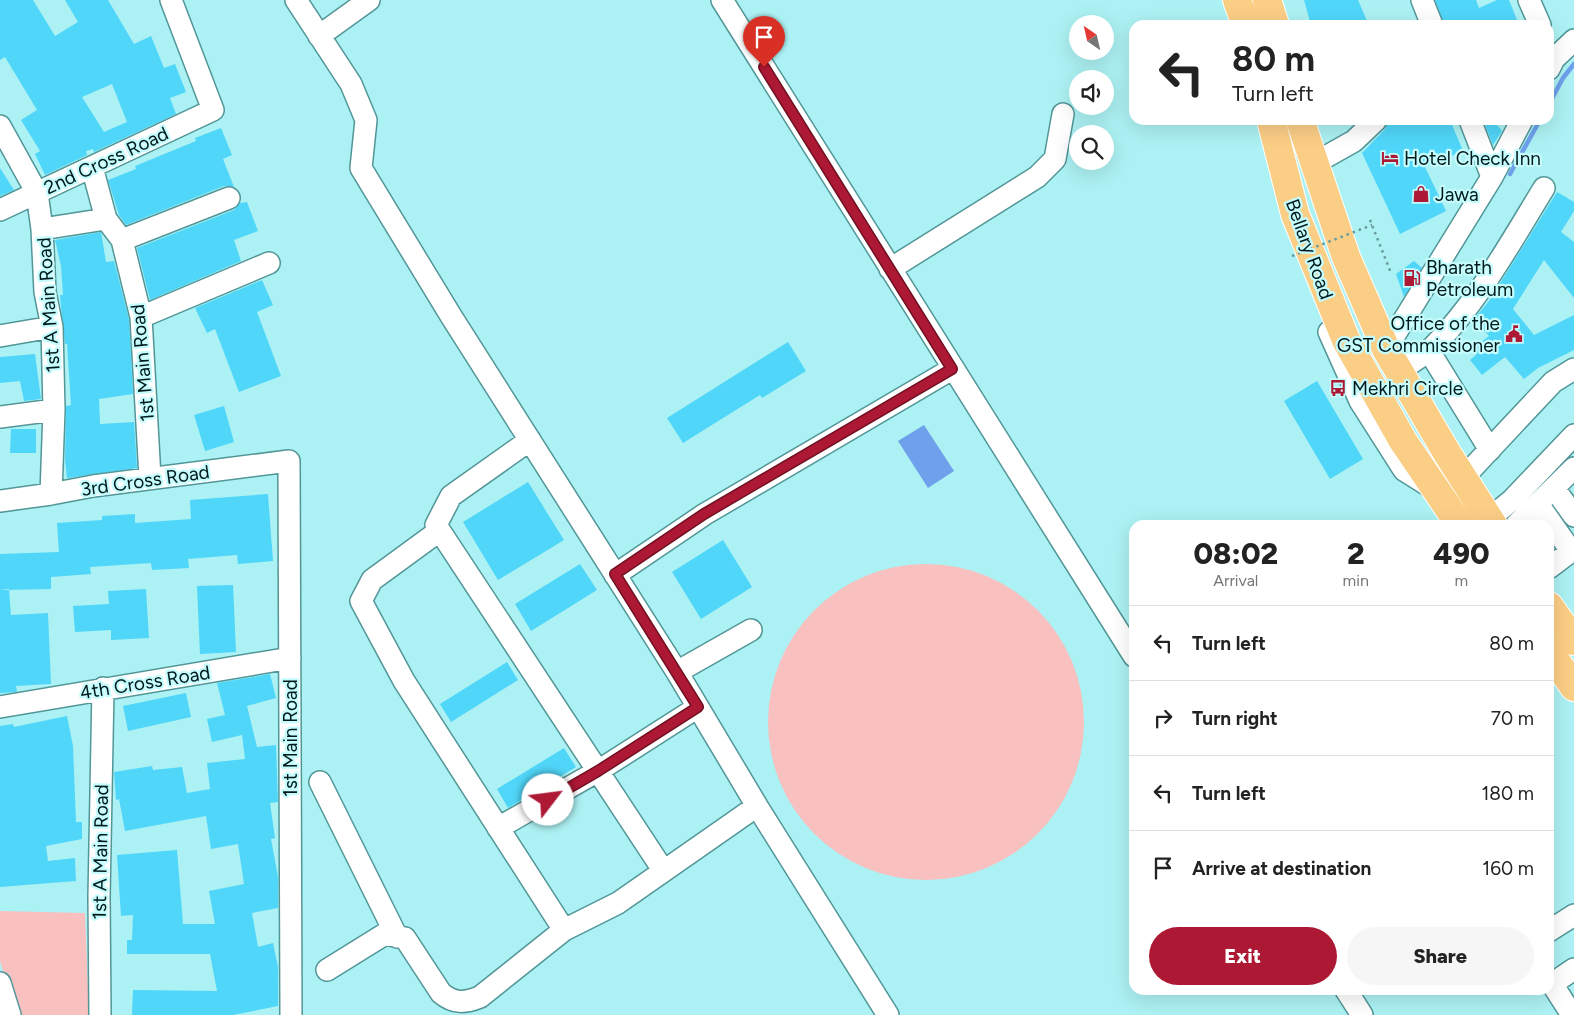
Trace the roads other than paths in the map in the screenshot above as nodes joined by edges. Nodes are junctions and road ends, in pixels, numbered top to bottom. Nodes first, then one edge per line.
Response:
1 (171, 0) edge
2 (296, 0) edge
3 (369, 0) edge
4 (722, 0) edge
5 (1237, 0) edge
6 (1267, 0) edge
7 (1422, 0) edge
8 (1529, 0) edge
9 (1244, 20) edge
10 (1273, 20) edge
11 (1430, 20) edge
12 (1538, 20) edge
13 (319, 36) junction
14 (1574, 40) edge
15 (1554, 55) edge
16 (1063, 114) dead end
17 (1271, 125) edge
18 (1304, 125) edge
19 (1371, 125) edge
20 (1472, 125) edge
21 (1519, 125) edge
22 (0, 126) edge
23 (1315, 164) junction
24 (92, 167) junction
25 (1492, 177) junction
26 (1544, 188) dead end
27 (37, 193) junction
28 (229, 198) dead end
29 (0, 210) edge
30 (106, 220) junction
31 (42, 229) junction
32 (122, 240) junction
33 (269, 263) dead end
34 (890, 269) junction
35 (141, 317) junction
36 (52, 327) junction
37 (0, 336) edge
38 (1429, 351) junction
39 (1392, 360) junction
40 (952, 369) junction
41 (1574, 369) edge
42 (54, 410) junction
43 (0, 417) edge
44 (1574, 435) edge
45 (530, 440) junction
46 (1490, 450) junction
47 (289, 461) joint
48 (1574, 468) edge
49 (150, 478) junction
50 (1463, 478) junction
51 (1554, 488) junction
52 (51, 494) junction
53 (0, 500) edge
54 (1538, 504) junction
55 (1574, 516) edge
56 (1457, 520) edge
57 (1490, 520) edge
58 (1493, 520) edge
59 (1521, 520) edge
60 (1549, 520) edge
61 (1554, 527) edge
62 (439, 531) junction
63 (1573, 555) edge
64 (1554, 566) edge
65 (615, 574) junction
66 (1554, 613) edge
67 (751, 630) dead end
68 (1574, 641) edge
69 (1129, 648) edge
70 (290, 658) junction
71 (1554, 658) edge
72 (676, 672) junction
73 (1574, 687) edge
74 (103, 688) junction
75 (0, 707) edge
76 (698, 707) junction
77 (598, 771) junction
78 (320, 782) dead end
79 (757, 806) junction
80 (498, 828) junction
81 (663, 870) junction
82 (1574, 915) edge
83 (1554, 928) edge
84 (564, 930) junction
85 (397, 937) junction
86 (1574, 969) edge
87 (327, 970) dead end
88 (1554, 980) edge
89 (0, 983) edge
90 (1554, 988) edge
91 (1349, 995) edge
92 (457, 1008) edge
93 (10, 1015) edge
94 (100, 1015) edge
95 (291, 1015) edge
96 (888, 1015) edge
97 (1362, 1015) edge
98 (1572, 1015) edge

1 - 24 street, 2nd Cross Road
2 - 13 street
3 - 13 street
4 - 34 street
5 - 9 highway
6 - 10 highway
7 - 11 street
8 - 12 street
13 - 45 street
14 - 15 street
16 - 34 street
17 - 56 highway, Bellary Road
18 - 23 highway, Bellary Road
19 - 23 street
20 - 25 street
21 - 25 street
22 - 27 street, 1st A Main Road
23 - 39 highway, Bellary Road
24 - 27 street, 2nd Cross Road
24 - 30 street, 1st Main Road
25 - 39 street
26 - 38 street
27 - 29 street, 2nd Cross Road
27 - 31 street, 1st A Main Road
28 - 32 street
30 - 31 street
30 - 32 street, 1st Main Road
31 - 36 street, 1st A Main Road
32 - 35 street, 1st Main Road
33 - 35 street
34 - 40 street
35 - 49 street, 1st Main Road
36 - 37 street
36 - 42 street, 1st A Main Road
38 - 39 street
38 - 46 street
39 - 50 highway, Bellary Road
40 - 65 street
40 - 69 street
41 - 46 street
42 - 43 street
42 - 52 street, 1st A Main Road
44 - 58 street
45 - 62 street
45 - 65 street
46 - 50 street
47 - 49 street, 3rd Cross Road
47 - 70 street, 1st Main Road
48 - 51 street
49 - 52 street, 3rd Cross Road
50 - 57 highway, Bellary Road
51 - 54 street
51 - 55 street
52 - 53 street, 3rd Cross Road
54 - 59 street
54 - 60 street
61 - 63 street
62 - 77 street
62 - 80 street
63 - 64 street
65 - 72 street
66 - 68 highway
67 - 72 street
70 - 74 street, 4th Cross Road
70 - 95 street, 1st Main Road
71 - 73 highway
72 - 76 street
74 - 75 street, 4th Cross Road
74 - 94 street, 1st A Main Road
76 - 77 street
76 - 79 street
77 - 80 street
77 - 81 street
78 - 85 street
79 - 81 street
79 - 96 street
80 - 84 street
81 - 84 street
82 - 83 street
84 - 92 street
85 - 87 street
85 - 92 street
86 - 88 street
89 - 93 street
90 - 98 street
91 - 97 street

